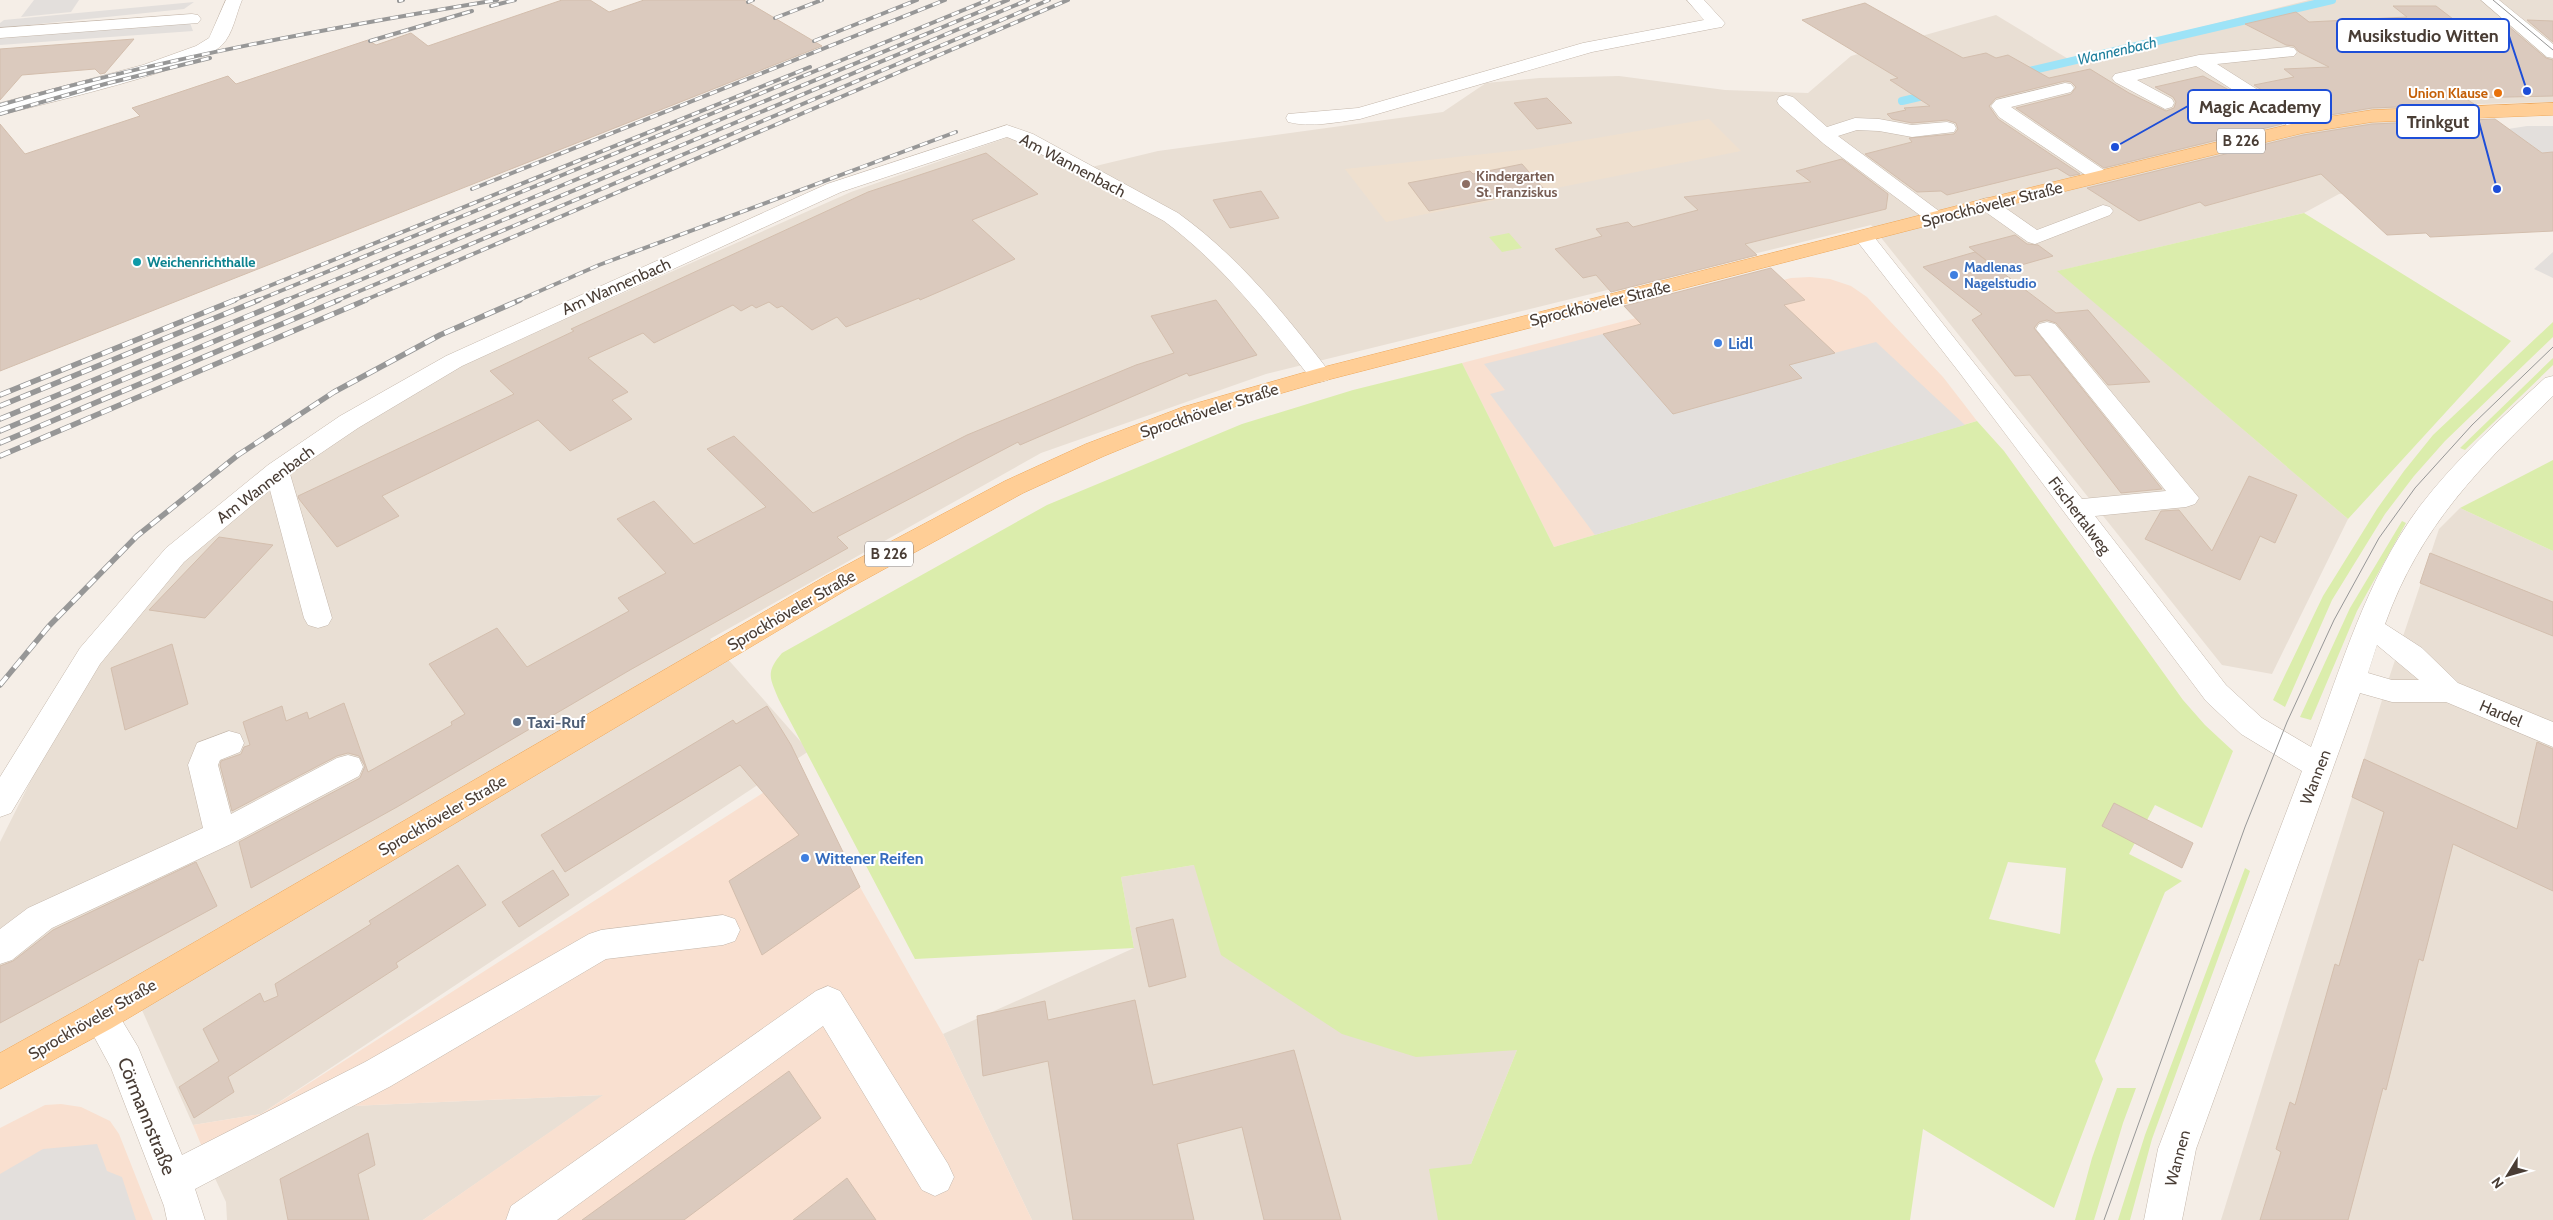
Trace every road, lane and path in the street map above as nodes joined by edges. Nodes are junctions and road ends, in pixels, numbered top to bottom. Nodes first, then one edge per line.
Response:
1 (234, 0) edge
2 (1695, 0) edge
3 (2489, 0) edge
4 (192, 19) dead end
5 (0, 33) edge
6 (2288, 52) dead end
7 (2553, 53) edge
8 (2198, 60) junction
9 (2065, 88) dead end
10 (1786, 100) dead end
11 (2164, 103) dead end
12 (0, 109) edge
13 (2553, 110) edge
14 (1295, 118) dead end
15 (2303, 126) junction
16 (1947, 128) dead end
17 (1825, 134) junction
18 (2100, 176) junction
19 (1987, 204) junction
20 (2103, 211) dead end
21 (1936, 218) junction
22 (1864, 236) junction
23 (2047, 329) dead end
24 (1320, 375) junction
25 (2553, 383) edge
26 (277, 471) junction
27 (2075, 509) junction
28 (318, 618) dead end
29 (2369, 628) junction
30 (2351, 679) junction
31 (2448, 690) junction
32 (2553, 735) edge
33 (229, 743) dead end
34 (2319, 766) junction
35 (348, 767) dead end
36 (0, 804) edge
37 (220, 835) junction
38 (723, 930) dead end
39 (0, 948) edge
40 (100, 1016) junction
41 (0, 1072) edge
42 (935, 1177) dead end
43 (173, 1180) junction
44 (186, 1220) edge
45 (525, 1220) edge
46 (2163, 1220) edge

1 - 12 street
2 - 14 street
3 - 7 street
4 - 5 street
6 - 8 street
8 - 11 street
8 - 15 street
9 - 18 street
10 - 17 street
13 - 15 main road, Sprockhöveler Straße / B 226
15 - 18 main road, Sprockhöveler Straße / B 226
16 - 17 street
17 - 21 street
18 - 19 main road, Sprockhöveler Straße / B 226
19 - 20 street
19 - 21 main road, Sprockhöveler Straße / B 226
21 - 22 main road, Sprockhöveler Straße / B 226
22 - 24 main road, Sprockhöveler Straße / B 226
22 - 27 street, Fischertalweg
23 - 27 street
24 - 26 street, Am Wannenbach
24 - 40 main road, Sprockhöveler Straße / B 226
25 - 29 street, Wannen
26 - 28 street
26 - 36 street, Am Wannenbach
27 - 34 street, Fischertalweg
29 - 30 street, Wannen
29 - 31 street, Hardel
30 - 31 street, Hardel
30 - 34 street, Wannen
31 - 32 street, Hardel
33 - 37 street
34 - 46 street, Wannen
35 - 37 street
37 - 39 street
38 - 43 street
40 - 41 main road, Sprockhöveler Straße / B 226
40 - 43 street, Cörmannstraße
42 - 45 street
43 - 44 street, Cörmannstraße

